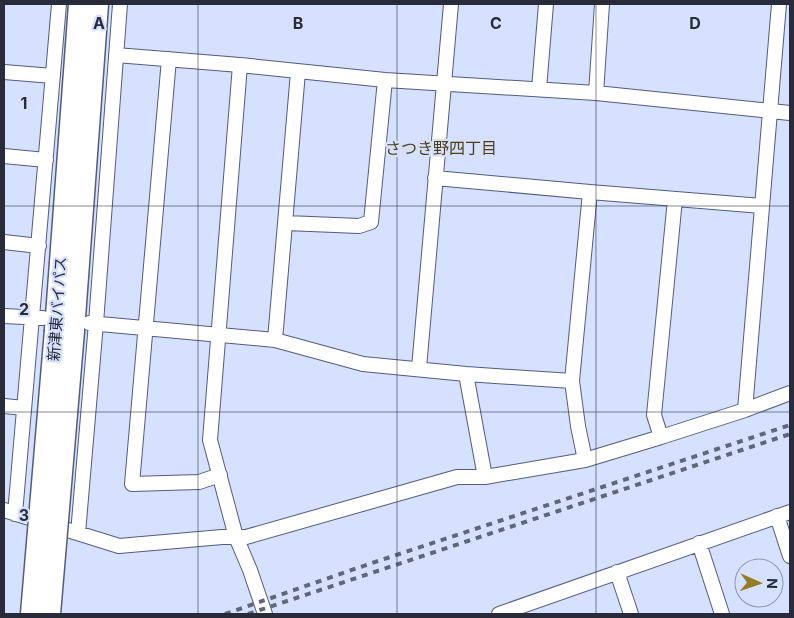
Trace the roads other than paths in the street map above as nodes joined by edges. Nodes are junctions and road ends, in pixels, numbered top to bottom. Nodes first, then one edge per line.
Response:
1 (59, 4) edge
2 (80, 4) edge
3 (97, 4) edge
4 (120, 4) edge
5 (451, 4) edge
6 (546, 4) edge
7 (602, 4) edge
8 (779, 4) edge
9 (116, 55) junction
10 (169, 60) junction
11 (240, 64) junction
12 (4, 72) edge
13 (298, 72) junction
14 (53, 76) junction
15 (385, 80) junction
16 (443, 85) junction
17 (538, 89) junction
18 (596, 94) junction
19 (770, 111) junction
20 (790, 113) edge
21 (4, 156) edge
22 (46, 160) junction
23 (435, 178) junction
24 (590, 192) junction
25 (675, 199) junction
26 (762, 206) junction
27 (286, 223) junction
28 (4, 242) edge
29 (39, 246) junction
30 (4, 316) edge
31 (65, 324) junction
32 (146, 329) junction
33 (218, 336) junction
34 (275, 340) junction
35 (419, 368) junction
36 (466, 374) junction
37 (572, 381) junction
38 (790, 393) edge
39 (4, 406) edge
40 (24, 408) junction
41 (745, 410) junction
42 (661, 437) junction
43 (585, 460) junction
44 (220, 475) junction
45 (485, 477) junction
46 (9, 512) edge
47 (784, 514) edge
48 (78, 533) junction
49 (236, 537) junction
50 (699, 543) junction
51 (790, 556) edge
52 (617, 572) junction
53 (507, 613) edge
54 (32, 614) edge
55 (49, 614) edge
56 (265, 614) edge
57 (631, 614) edge
58 (722, 614) edge

1 - 14 street
2 - 31 highway, 新津東バイパス
3 - 31 highway, 新津東バイパス
4 - 9 street
5 - 16 street
6 - 17 street
7 - 18 street
8 - 19 street
9 - 10 street
9 - 31 street
10 - 11 street
10 - 32 street
11 - 13 street
11 - 33 street
12 - 14 street
13 - 15 street
13 - 27 street
14 - 22 street
15 - 16 street
15 - 27 street
16 - 17 street
16 - 23 street
17 - 18 street
18 - 19 street
19 - 20 street
19 - 26 street
21 - 22 street
22 - 29 street
23 - 24 street
23 - 35 street
24 - 25 street
24 - 37 street
25 - 26 street
25 - 42 street
26 - 41 street
27 - 34 street
28 - 29 street
29 - 31 street
30 - 31 street
31 - 32 street
31 - 40 street
31 - 48 street
31 - 54 highway, 新津東バイパス, bridge
31 - 55 highway, 新津東バイパス, bridge
32 - 33 street
32 - 44 street
33 - 34 street
33 - 44 street
34 - 35 street
35 - 36 street
36 - 37 street
36 - 45 street
37 - 43 street
38 - 41 street
39 - 40 street
40 - 46 street
41 - 42 street
42 - 43 street
43 - 45 street
44 - 49 street
45 - 49 street
46 - 48 street
47 - 50 street
47 - 51 street
48 - 49 street
49 - 56 street
50 - 52 street
50 - 58 street
52 - 53 street
52 - 57 street

